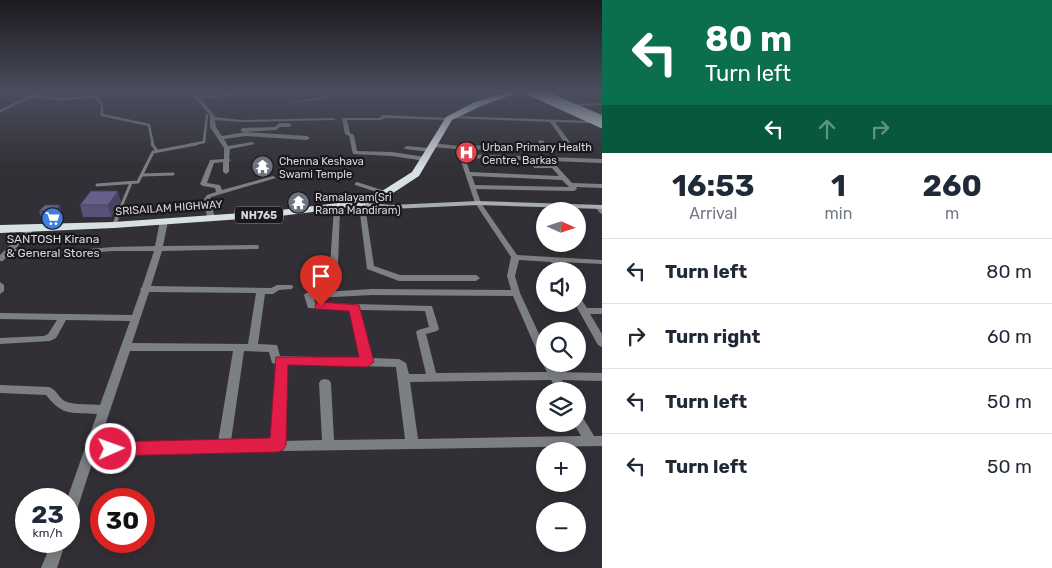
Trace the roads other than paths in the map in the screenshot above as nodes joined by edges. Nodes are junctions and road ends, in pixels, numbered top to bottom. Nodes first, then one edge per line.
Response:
1 (210, 117) joint
2 (114, 118) edge
3 (215, 118) edge
4 (333, 118) edge
5 (382, 118) edge
6 (434, 118) edge
7 (450, 118) junction
8 (582, 118) edge
9 (511, 121) junction
10 (552, 121) junction
11 (334, 122) junction
12 (591, 122) junction
13 (602, 122) edge
14 (345, 124) junction
15 (514, 128) dead end
16 (243, 130) dead end
17 (220, 138) junction
18 (307, 138) dead end
19 (541, 141) dead end
20 (252, 144) dead end
21 (569, 146) dead end
22 (227, 148) junction
23 (407, 148) dead end
24 (157, 150) junction
25 (429, 151) junction
26 (460, 152) junction
27 (228, 160) junction
28 (548, 160) junction
29 (602, 161) edge
30 (535, 166) dead end
31 (553, 166) junction
32 (226, 172) dead end
33 (173, 174) dead end
34 (468, 174) junction
35 (144, 175) junction
36 (273, 178) dead end
37 (564, 178) junction
38 (131, 183) junction
39 (97, 184) dead end
40 (358, 184) dead end
41 (570, 185) junction
42 (602, 186) edge
43 (473, 187) junction
44 (219, 193) junction
45 (386, 193) junction
46 (478, 203) junction
47 (359, 205) junction
48 (337, 208) junction
49 (601, 209) edge
50 (211, 218) junction
51 (164, 221) junction
52 (114, 225) junction
53 (32, 228) junction
54 (0, 229) edge
55 (255, 247) dead end
56 (158, 248) junction
57 (9, 251) junction
58 (515, 257) junction
59 (0, 259) edge
60 (554, 259) junction
61 (556, 262) edge
62 (602, 262) edge
63 (334, 265) dead end
64 (476, 278) dead end
65 (0, 285) edge
66 (289, 287) dead end
67 (144, 289) junction
68 (261, 290) junction
69 (0, 291) edge
70 (516, 293) junction
71 (354, 308) junction
72 (586, 311) edge
73 (602, 311) edge
74 (584, 312) edge
75 (63, 317) junction
76 (1, 318) edge
77 (136, 318) junction
78 (536, 338) edge
79 (0, 341) edge
80 (602, 344) edge
81 (127, 347) junction
82 (253, 347) junction
83 (239, 348) junction
84 (281, 360) junction
85 (367, 362) junction
86 (552, 372) edge
87 (554, 376) junction
88 (602, 377) edge
89 (404, 378) junction
90 (432, 378) junction
91 (557, 382) edge
92 (325, 383) dead end
93 (0, 389) edge
94 (105, 410) junction
95 (586, 429) edge
96 (596, 441) edge
97 (412, 443) junction
98 (328, 444) junction
99 (278, 445) junction
100 (224, 446) junction
101 (92, 449) junction
102 (78, 488) edge
103 (55, 553) edge
104 (49, 568) edge

1 - 17 street
1 - 24 lane
2 - 24 lane
3 - 11 street
4 - 11 street
5 - 14 street
6 - 7 street
7 - 9 street
7 - 25 highway, SRISAILAM HIGHWAY / NH765
8 - 12 main road
9 - 10 street
9 - 15 street
10 - 12 street
10 - 21 street
11 - 14 street
11 - 16 street
12 - 13 main road
14 - 25 street
17 - 18 street
17 - 22 street
19 - 26 street
20 - 22 street
22 - 27 street
23 - 25 street
24 - 35 lane
25 - 26 street
25 - 45 highway, SRISAILAM HIGHWAY / NH765
26 - 28 street
26 - 34 street
27 - 32 street
27 - 44 street
28 - 29 street
28 - 31 street
30 - 31 street
31 - 37 street
33 - 35 lane
34 - 37 street
34 - 43 street
35 - 38 lane
36 - 44 street
37 - 41 street
38 - 39 lane
38 - 52 lane
40 - 45 street
41 - 42 street
41 - 43 street
43 - 46 street
44 - 50 street
45 - 47 highway, SRISAILAM HIGHWAY / NH765
46 - 47 main road
46 - 49 main road
46 - 58 street
47 - 48 highway, SRISAILAM HIGHWAY / NH765
47 - 64 street
48 - 50 highway, SRISAILAM HIGHWAY / NH765
48 - 63 street
50 - 51 highway, SRISAILAM HIGHWAY / NH765
51 - 52 highway, SRISAILAM HIGHWAY / NH765
51 - 56 street
52 - 53 highway, SRISAILAM HIGHWAY / NH765
53 - 54 highway, SRISAILAM HIGHWAY / NH765
53 - 57 street
55 - 56 street
56 - 57 street
56 - 67 street
57 - 59 street
58 - 60 street
58 - 70 street
60 - 61 street
60 - 62 street
65 - 69 street
66 - 68 street
67 - 68 street
67 - 77 street
68 - 82 street
70 - 71 street
70 - 78 street
71 - 85 street
71 - 90 street
72 - 73 street
74 - 80 street
75 - 76 street
75 - 77 street
75 - 79 street
77 - 81 street
81 - 83 street
81 - 94 street
82 - 83 street
82 - 84 street
83 - 100 street
84 - 85 street
84 - 99 street
85 - 89 street
86 - 87 street
87 - 88 street
87 - 90 street
87 - 91 street
89 - 90 street
89 - 97 street
92 - 98 street
93 - 94 street
94 - 101 street
95 - 96 street
96 - 97 street
97 - 98 street
98 - 99 street
99 - 100 street
100 - 101 street
101 - 102 street
103 - 104 street

